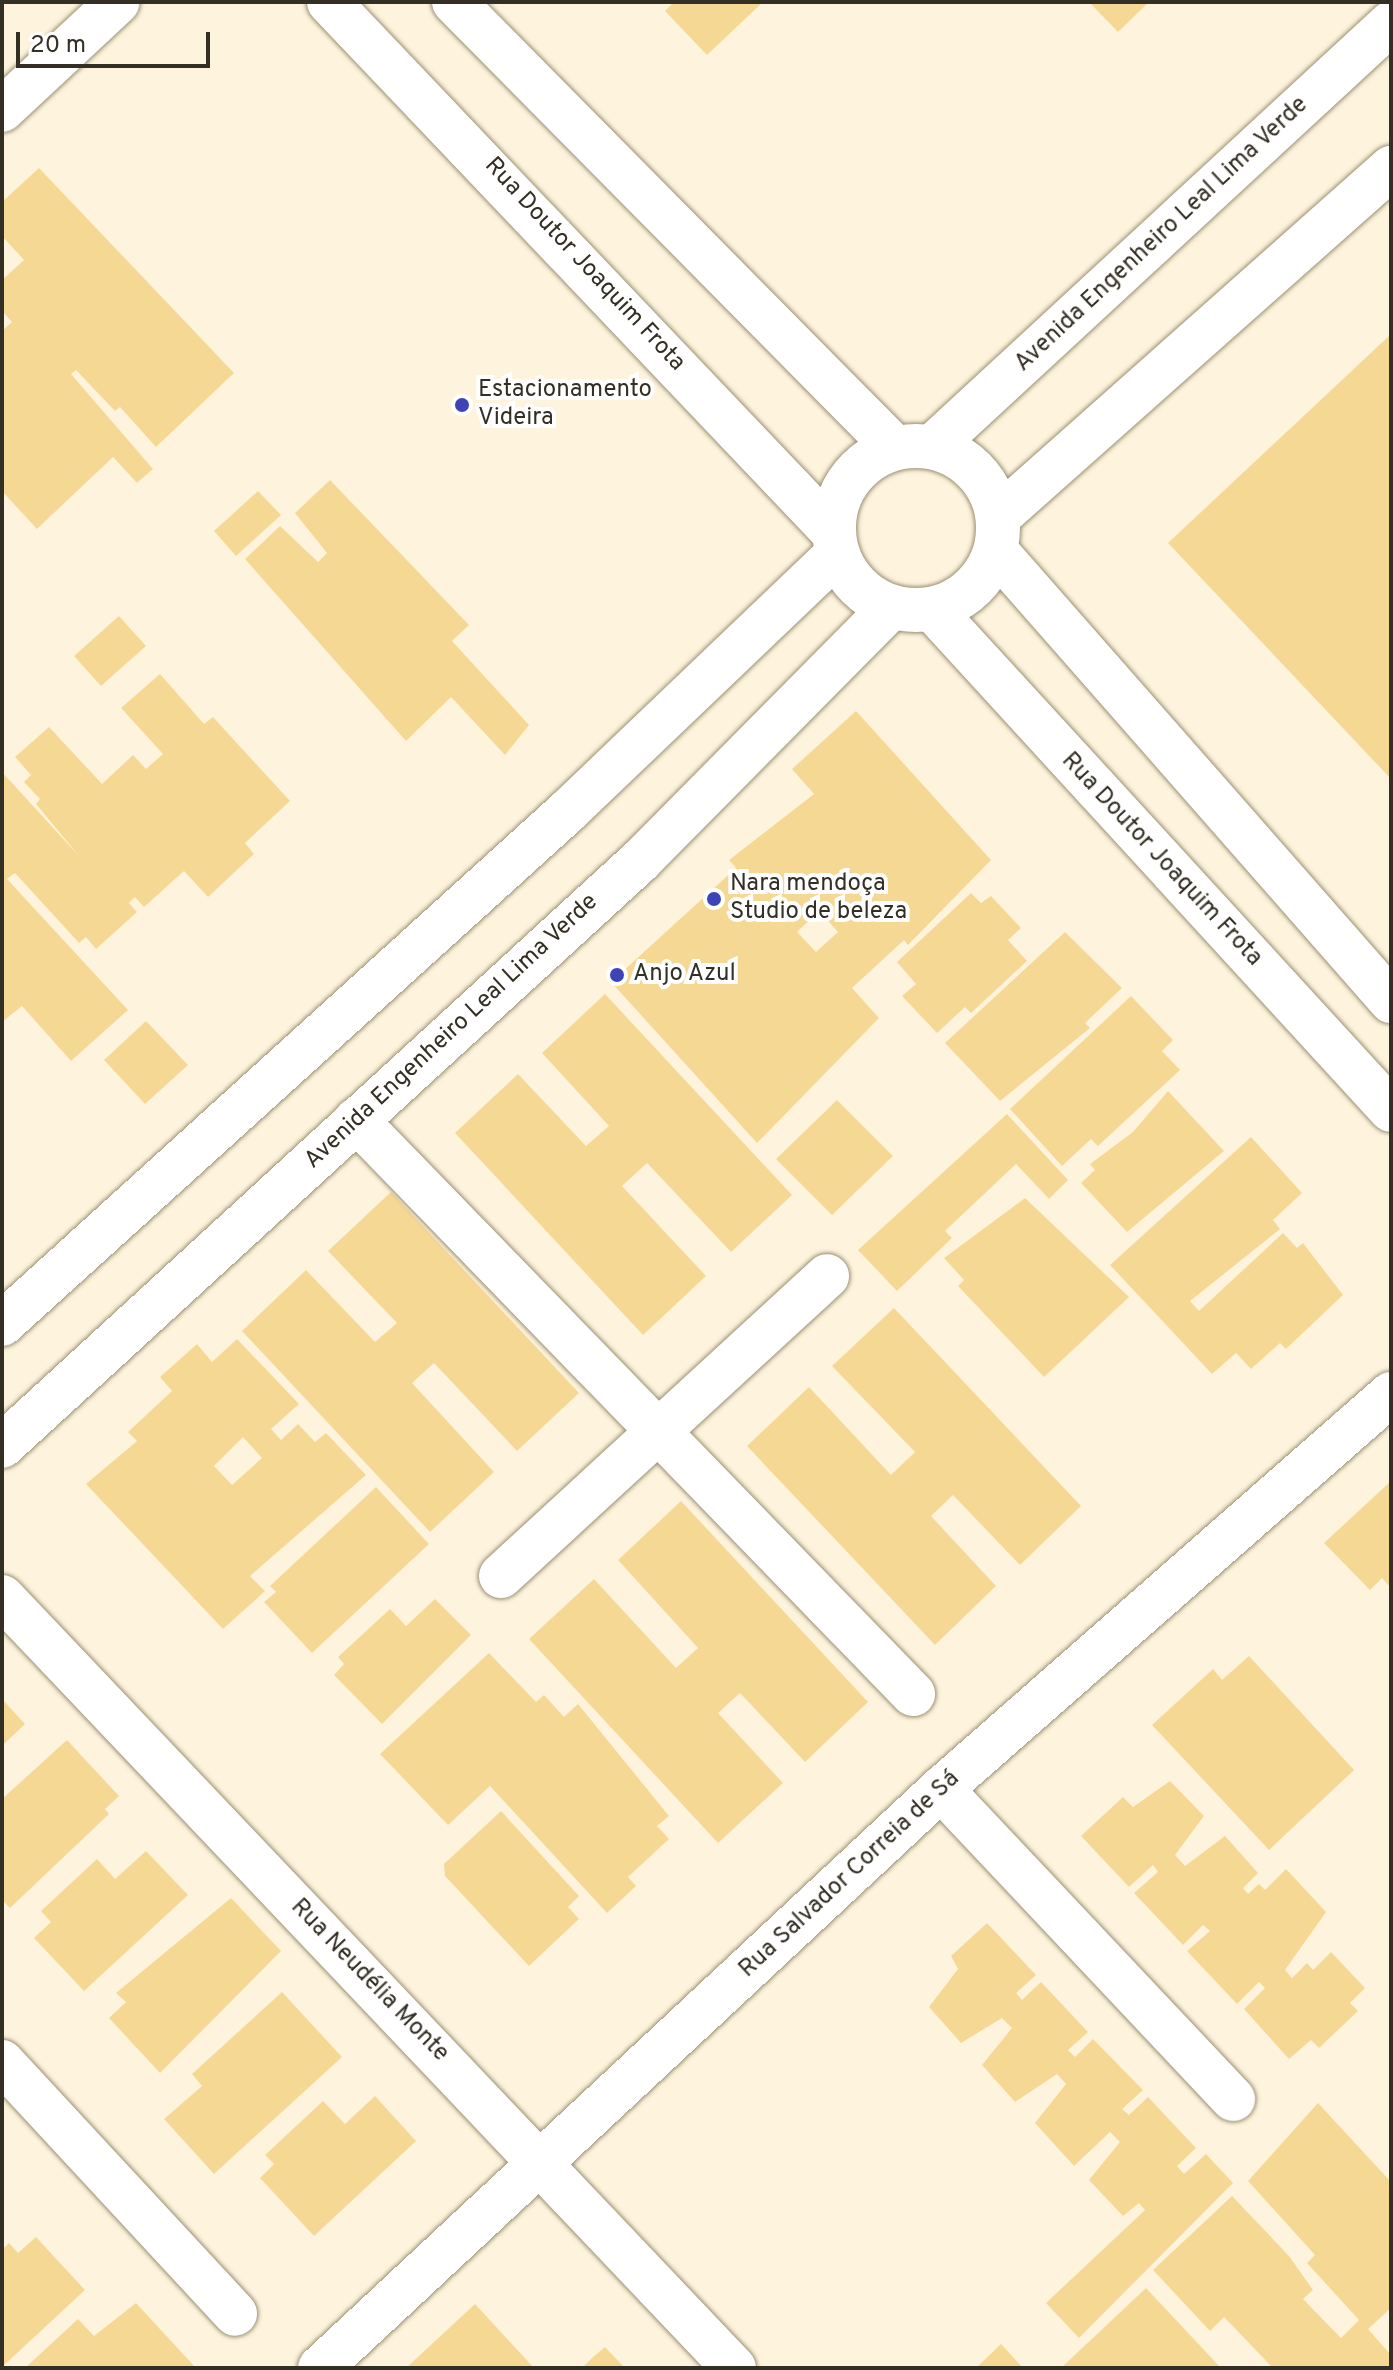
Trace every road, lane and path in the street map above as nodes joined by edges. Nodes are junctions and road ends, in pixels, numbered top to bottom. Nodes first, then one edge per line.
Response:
1 (118, 2) edge
2 (329, 2) edge
3 (454, 2) edge
4 (1391, 23) edge
5 (2, 110) edge
6 (1391, 168) edge
7 (914, 448) junction
8 (997, 534) junction
9 (836, 543) junction
10 (912, 608) junction
11 (1391, 1001) edge
12 (1391, 1110) edge
13 (356, 1120) junction
14 (827, 1276) dead end
15 (2, 1324) edge
16 (1391, 1394) edge
17 (661, 1433) junction
18 (2, 1446) edge
19 (501, 1576) dead end
20 (2, 1597) edge
21 (913, 1694) dead end
22 (941, 1789) junction
23 (2, 2062) edge
24 (1233, 2099) dead end
25 (544, 2163) junction
26 (235, 2314) dead end
27 (320, 2368) edge
28 (734, 2368) edge

1 - 5 street
2 - 9 street, Rua Doutor Joaquim Frota
3 - 7 street
4 - 7 street, Avenida Engenheiro Leal Lima Verde
6 - 8 street
7 - 8 street
7 - 9 street
8 - 10 street
8 - 11 street
9 - 10 street
9 - 15 street
10 - 12 street, Rua Doutor Joaquim Frota
10 - 13 street, Avenida Engenheiro Leal Lima Verde
13 - 17 street
13 - 18 street, Avenida Engenheiro Leal Lima Verde
14 - 17 street
16 - 22 street, Rua Salvador Correia de Sá
17 - 19 street
17 - 21 street
20 - 25 street, Rua Neudélia Monte
22 - 24 street
22 - 25 street, Rua Salvador Correia de Sá
23 - 26 street
25 - 27 street, Rua Salvador Correia de Sá
25 - 28 street, Rua Neudélia Monte

